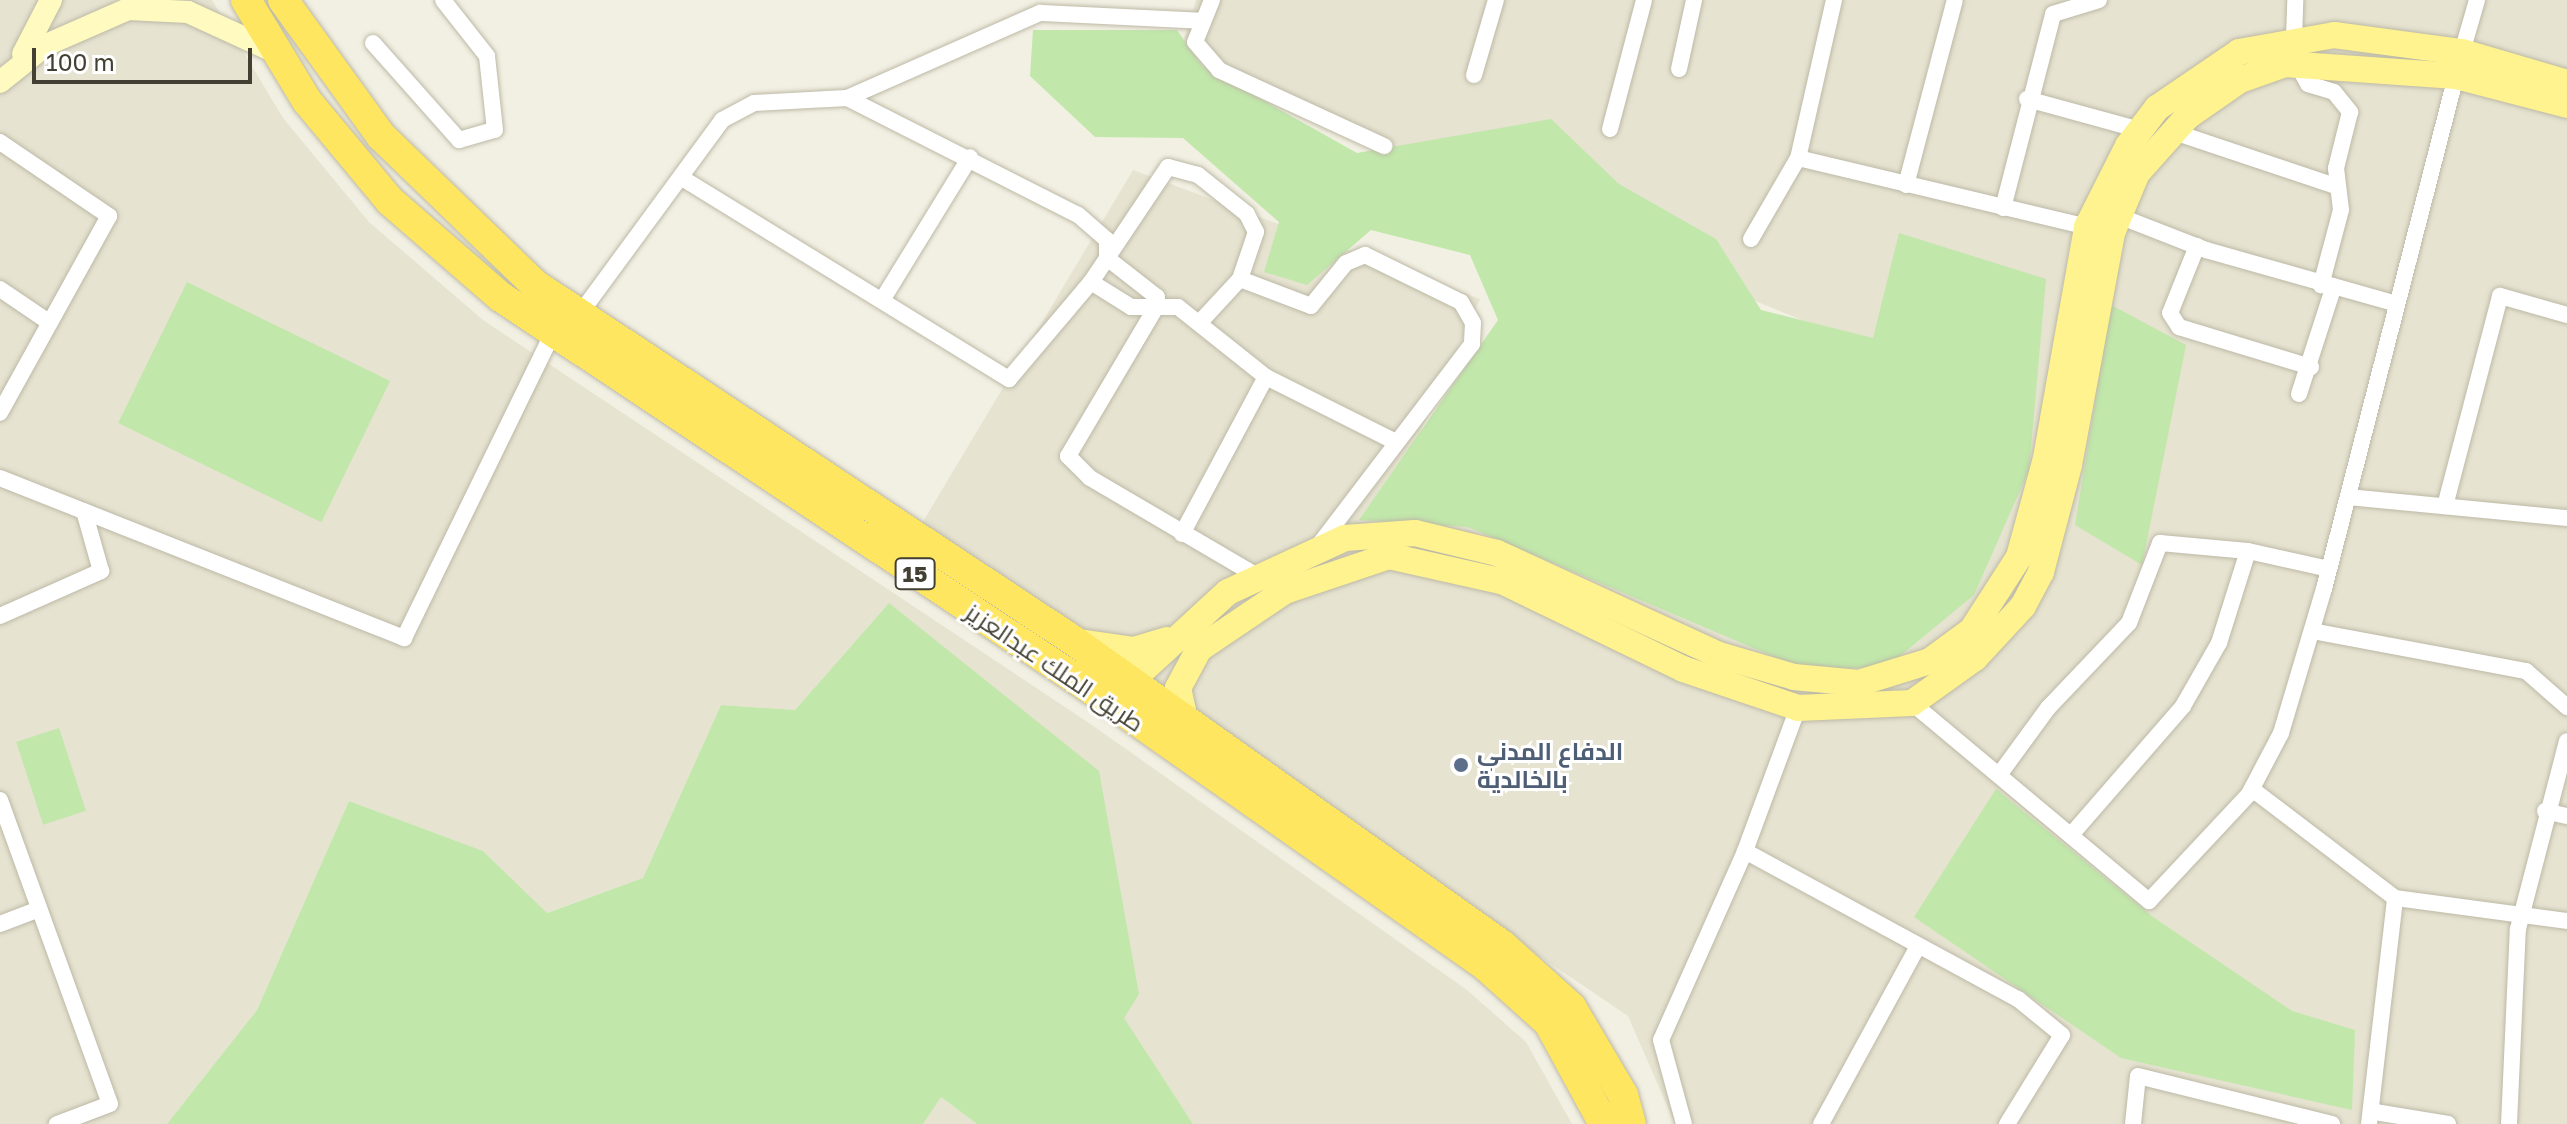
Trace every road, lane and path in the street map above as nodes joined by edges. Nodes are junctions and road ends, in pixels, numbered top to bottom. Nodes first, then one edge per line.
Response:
1 (51, 0) edge
2 (246, 0) edge
3 (283, 0) edge
4 (443, 0) edge
5 (1212, 0) edge
6 (1494, 0) edge
7 (1644, 0) edge
8 (1694, 0) edge
9 (1834, 0) edge
10 (1955, 0) edge
11 (2099, 0) edge
12 (2295, 0) edge
13 (2477, 0) edge
14 (1203, 21) junction
15 (2294, 38) junction
16 (373, 43) dead end
17 (279, 55) junction
18 (2297, 64) junction
19 (2459, 64) junction
20 (1679, 69) dead end
21 (1474, 75) dead end
22 (4, 78) edge
23 (2567, 83) edge
24 (847, 98) junction
25 (2027, 99) junction
26 (2567, 105) edge
27 (1610, 129) dead end
28 (2140, 130) junction
29 (2174, 132) junction
30 (0, 142) edge
31 (1384, 146) dead end
32 (970, 157) junction
33 (1798, 158) junction
34 (682, 178) junction
35 (1906, 185) junction
36 (2335, 186) junction
37 (2003, 208) junction
38 (2119, 216) junction
39 (2087, 227) junction
40 (1751, 239) dead end
41 (2197, 246) junction
42 (1107, 258) junction
43 (1240, 279) junction
44 (1091, 282) junction
45 (2327, 287) junction
46 (0, 289) edge
47 (884, 297) junction
48 (2397, 304) junction
49 (1155, 309) junction
50 (2567, 315) edge
51 (1202, 320) junction
52 (50, 323) junction
53 (566, 323) junction
54 (2311, 367) junction
55 (1266, 377) junction
56 (2299, 394) dead end
57 (2067, 405) junction
58 (0, 413) edge
59 (1396, 442) junction
60 (0, 478) edge
61 (2348, 497) junction
62 (2445, 506) junction
63 (84, 511) junction
64 (2567, 518) edge
65 (1182, 534) junction
66 (1315, 550) junction
67 (2248, 551) junction
68 (2329, 569) junction
69 (1259, 577) junction
70 (0, 616) edge
71 (2312, 631) junction
72 (1074, 641) junction
73 (1186, 644) junction
74 (1128, 699) junction
75 (1912, 703) junction
76 (2567, 707) edge
77 (1798, 708) junction
78 (1187, 728) junction
79 (2567, 741) edge
80 (1999, 775) junction
81 (2252, 789) junction
82 (0, 800) edge
83 (2545, 811) junction
84 (2567, 816) edge
85 (2071, 835) junction
86 (1745, 851) junction
87 (2395, 898) junction
88 (39, 909) junction
89 (2521, 912) junction
90 (2567, 921) edge
91 (0, 924) edge
92 (1918, 946) junction
93 (2372, 1118) edge
94 (57, 1124) edge
95 (1604, 1124) edge
96 (1631, 1124) edge
97 (1684, 1124) edge
98 (1821, 1124) edge
99 (2007, 1124) edge
100 (2133, 1124) edge
101 (2332, 1124) edge
102 (2448, 1124) edge
103 (2509, 1124) edge

1 - 22 street
2 - 17 highway, طريق الملك عبدالعزيز / 15
3 - 53 highway, طريق الملك عبدالعزيز / 15
4 - 16 street
5 - 14 street
6 - 21 street
7 - 27 street
8 - 20 street
9 - 33 street
10 - 35 street
11 - 25 street
12 - 15 street
13 - 19 street
14 - 24 street
14 - 31 street
15 - 19 main road
15 - 28 main road
17 - 22 street
17 - 53 highway, طريق الملك عبدالعزيز / 15
18 - 19 main road
18 - 29 main road
18 - 36 street
19 - 23 main road
19 - 26 main road
19 - 48 street
24 - 32 street
24 - 34 street
25 - 28 street
25 - 37 street
28 - 39 main road
29 - 36 street
29 - 38 main road
30 - 52 street
32 - 42 street
32 - 47 street
33 - 35 street
33 - 40 street
34 - 47 street
34 - 53 street
35 - 37 street
36 - 45 street
37 - 39 street
38 - 41 street
38 - 57 main road
39 - 57 main road
41 - 45 street
41 - 54 street
42 - 43 street
42 - 44 street
42 - 49 street
43 - 51 street
43 - 59 street
44 - 47 street
44 - 49 street
45 - 48 street
45 - 54 street
46 - 52 street
48 - 61 street
49 - 51 street
49 - 65 street
50 - 62 street
51 - 55 street
52 - 58 street
53 - 63 street
53 - 72 highway, طريق الملك عبدالعزيز / 15
53 - 74 highway, طريق الملك عبدالعزيز / 15
54 - 56 street
55 - 59 street
55 - 65 street
57 - 66 main road
57 - 75 main road
59 - 66 street
60 - 63 street
61 - 62 street
61 - 68 street
62 - 64 street
63 - 70 street
65 - 69 street
66 - 69 main road
67 - 68 street
67 - 80 street
67 - 85 street
68 - 71 street
69 - 73 main road
71 - 76 street
71 - 81 street
72 - 73 main road
72 - 74 highway, طريق الملك عبدالعزيز / 15
73 - 74 main road
73 - 77 main road
73 - 78 main road
74 - 78 highway, طريق الملك عبدالعزيز / 15
74 - 95 highway, طريق الملك عبدالعزيز / 15
75 - 77 main road
75 - 80 street
77 - 86 street
78 - 96 highway, طريق الملك عبدالعزيز / 15
79 - 83 street
80 - 85 street
81 - 85 street
81 - 87 street
82 - 88 street
83 - 84 street
83 - 89 street
86 - 92 street
86 - 97 street
87 - 89 street
87 - 93 street
88 - 91 street
88 - 94 street
89 - 90 street
89 - 103 street
92 - 98 street
92 - 99 street
93 - 102 street
100 - 101 street

